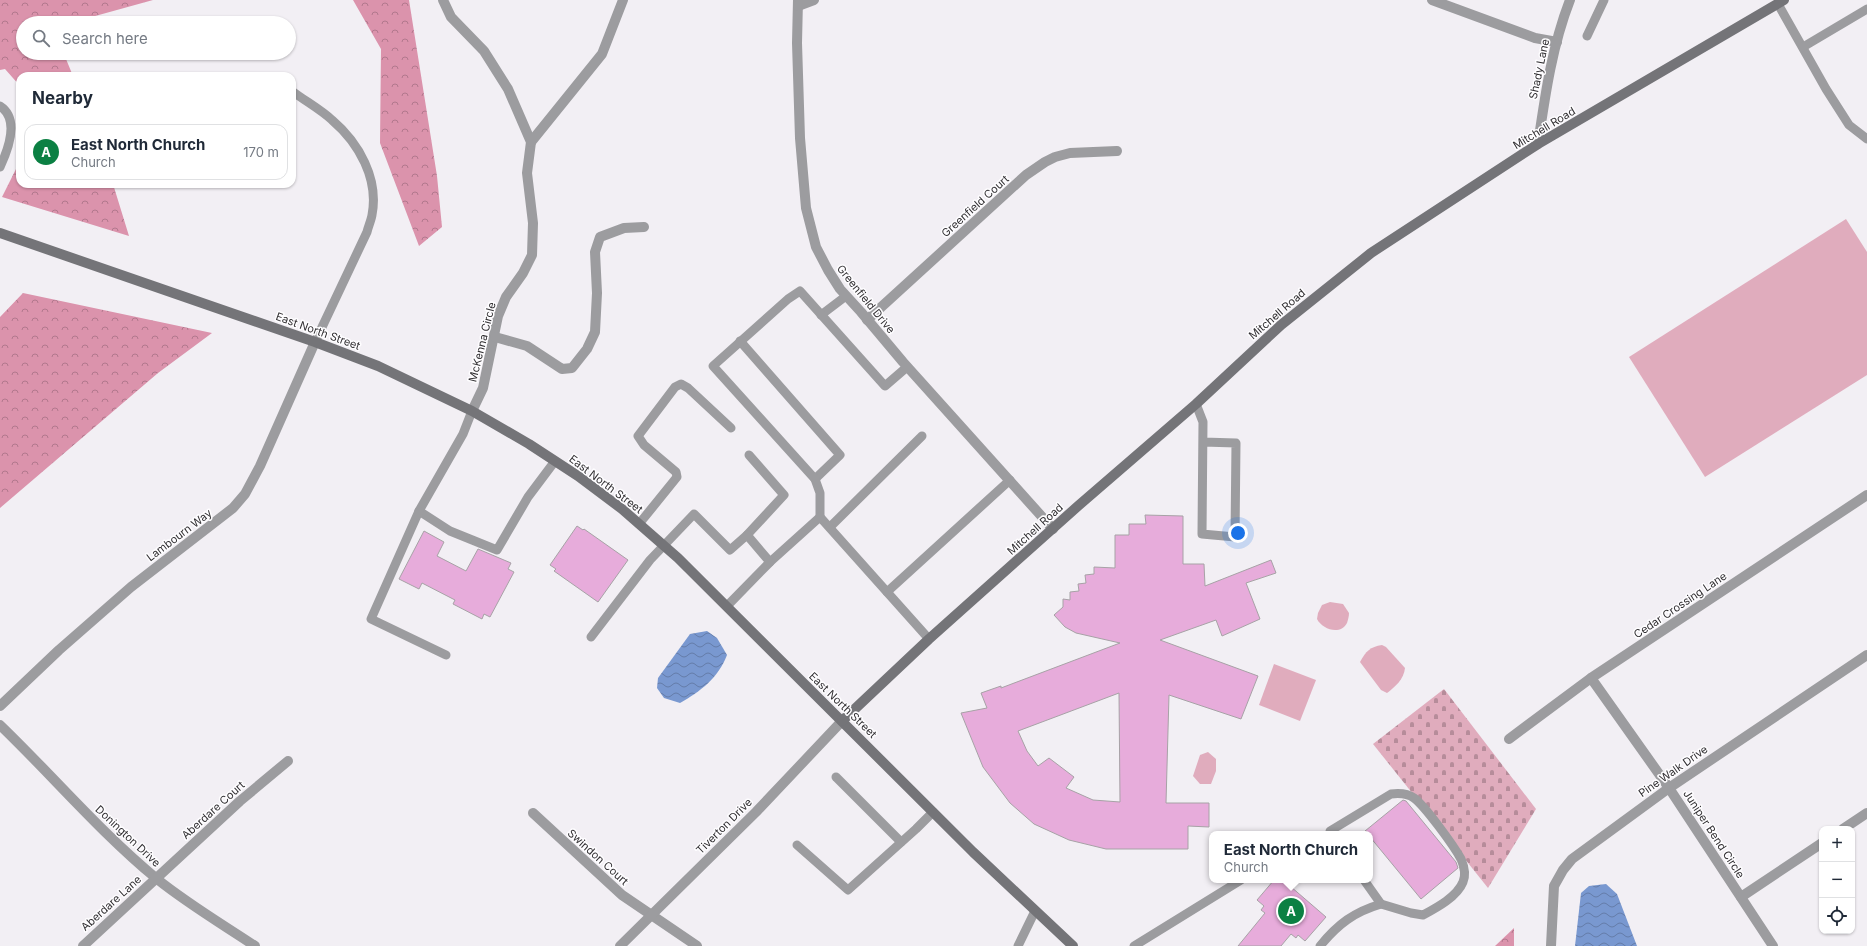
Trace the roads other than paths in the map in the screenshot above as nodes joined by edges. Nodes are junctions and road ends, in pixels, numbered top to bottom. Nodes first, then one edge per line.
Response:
1 (443, 0) edge
2 (623, 0) edge
3 (814, 0) edge
4 (1432, 0) edge
5 (1570, 0) edge
6 (1604, 0) edge
7 (1781, 2) edge
8 (798, 3) edge
9 (1867, 9) edge
10 (1587, 36) dead end
11 (1557, 42) junction
12 (1803, 47) junction
13 (296, 94) edge
14 (0, 106) edge
15 (1867, 139) edge
16 (531, 142) junction
17 (1538, 144) junction
18 (1117, 151) dead end
19 (0, 167) edge
20 (644, 228) dead end
21 (0, 233) edge
22 (846, 296) junction
23 (821, 315) junction
24 (867, 320) junction
25 (495, 337) junction
26 (740, 341) junction
27 (315, 342) junction
28 (907, 367) junction
29 (1196, 404) junction
30 (472, 411) junction
31 (731, 428) dead end
32 (922, 436) dead end
33 (1202, 442) junction
34 (749, 455) dead end
35 (555, 461) junction
36 (815, 479) junction
37 (1010, 480) junction
38 (1867, 495) edge
39 (419, 511) junction
40 (820, 517) junction
41 (639, 524) junction
42 (830, 527) junction
43 (1053, 529) junction
44 (747, 535) junction
45 (663, 545) junction
46 (770, 562) junction
47 (887, 592) junction
48 (726, 606) junction
49 (592, 637) dead end
50 (929, 639) junction
51 (1867, 654) edge
52 (446, 655) dead end
53 (1591, 678) junction
54 (0, 706) edge
55 (842, 721) junction
56 (0, 725) edge
57 (1508, 739) dead end
58 (288, 761) dead end
59 (836, 777) dead end
60 (1669, 788) junction
61 (933, 812) junction
62 (533, 813) dead end
63 (1867, 813) edge
64 (1848, 826) edge
65 (1332, 831) edge
66 (901, 842) junction
67 (797, 845) dead end
68 (1819, 845) edge
69 (156, 878) junction
70 (1236, 883) edge
71 (1366, 883) edge
72 (1740, 897) junction
73 (1381, 904) junction
74 (1035, 911) junction
75 (650, 916) junction
76 (83, 946) edge
77 (255, 946) edge
78 (620, 946) edge
79 (696, 946) edge
80 (1018, 946) edge
81 (1073, 946) edge
82 (1134, 946) edge
83 (1320, 946) edge
84 (1551, 946) edge
85 (1773, 946) edge

1 - 16 street
2 - 16 street
3 - 8 street
4 - 11 street
5 - 11 street, Shady Lane
6 - 10 lane
7 - 12 lane
7 - 17 main road, Mitchell Road
8 - 22 street, Greenfield Drive
9 - 12 lane
11 - 17 street, Shady Lane
12 - 15 lane
13 - 27 lane
14 - 19 lane
16 - 25 street, McKenna Circle
17 - 29 main road, Mitchell Road
18 - 24 street, Greenfield Court
20 - 25 street
21 - 27 main road, East North Street
22 - 23 lane
22 - 24 street, Greenfield Drive
23 - 26 lane
23 - 28 lane
24 - 28 street, Greenfield Drive
25 - 30 street, McKenna Circle
26 - 36 lane
26 - 36 lane
27 - 30 main road, East North Street
27 - 54 street, Lambourn Way
28 - 37 street, Greenfield Drive
29 - 33 lane
29 - 43 main road, Mitchell Road
30 - 35 main road, East North Street
30 - 39 lane
31 - 41 lane
32 - 42 lane
33 - 33 lane
34 - 44 lane
35 - 39 lane
35 - 41 main road, East North Street
36 - 40 lane
37 - 43 street, Greenfield Drive
37 - 47 lane
38 - 53 street, Cedar Crossing Lane
39 - 52 lane
40 - 42 lane
40 - 46 lane
41 - 45 main road, East North Street
42 - 47 lane
43 - 50 main road, Mitchell Road
44 - 45 lane
44 - 46 lane
45 - 48 main road, East North Street
45 - 49 lane
46 - 48 lane
47 - 50 lane
48 - 55 main road, East North Street
50 - 55 main road, Mitchell Road
51 - 60 street, Pine Walk Drive
53 - 57 street, Cedar Crossing Lane
53 - 60 street, Juniper Bend Circle
55 - 61 main road, East North Street
55 - 75 street, Tiverton Drive
56 - 69 street, Donington Drive
58 - 69 street, Aberdare Court
59 - 66 lane
60 - 72 street, Juniper Bend Circle
60 - 84 street, Pine Walk Drive
61 - 66 lane
61 - 74 main road, East North Street
62 - 75 street, Swindon Court
63 - 64 street
65 - 73 lane
66 - 67 lane
68 - 72 street
69 - 76 street, Aberdare Lane
69 - 77 street, Donington Drive
70 - 82 lane
71 - 73 lane
72 - 85 street, Juniper Bend Circle
73 - 83 lane
74 - 80 lane
74 - 81 main road, East North Street
75 - 78 street, Tiverton Drive
75 - 79 street, Swindon Court

